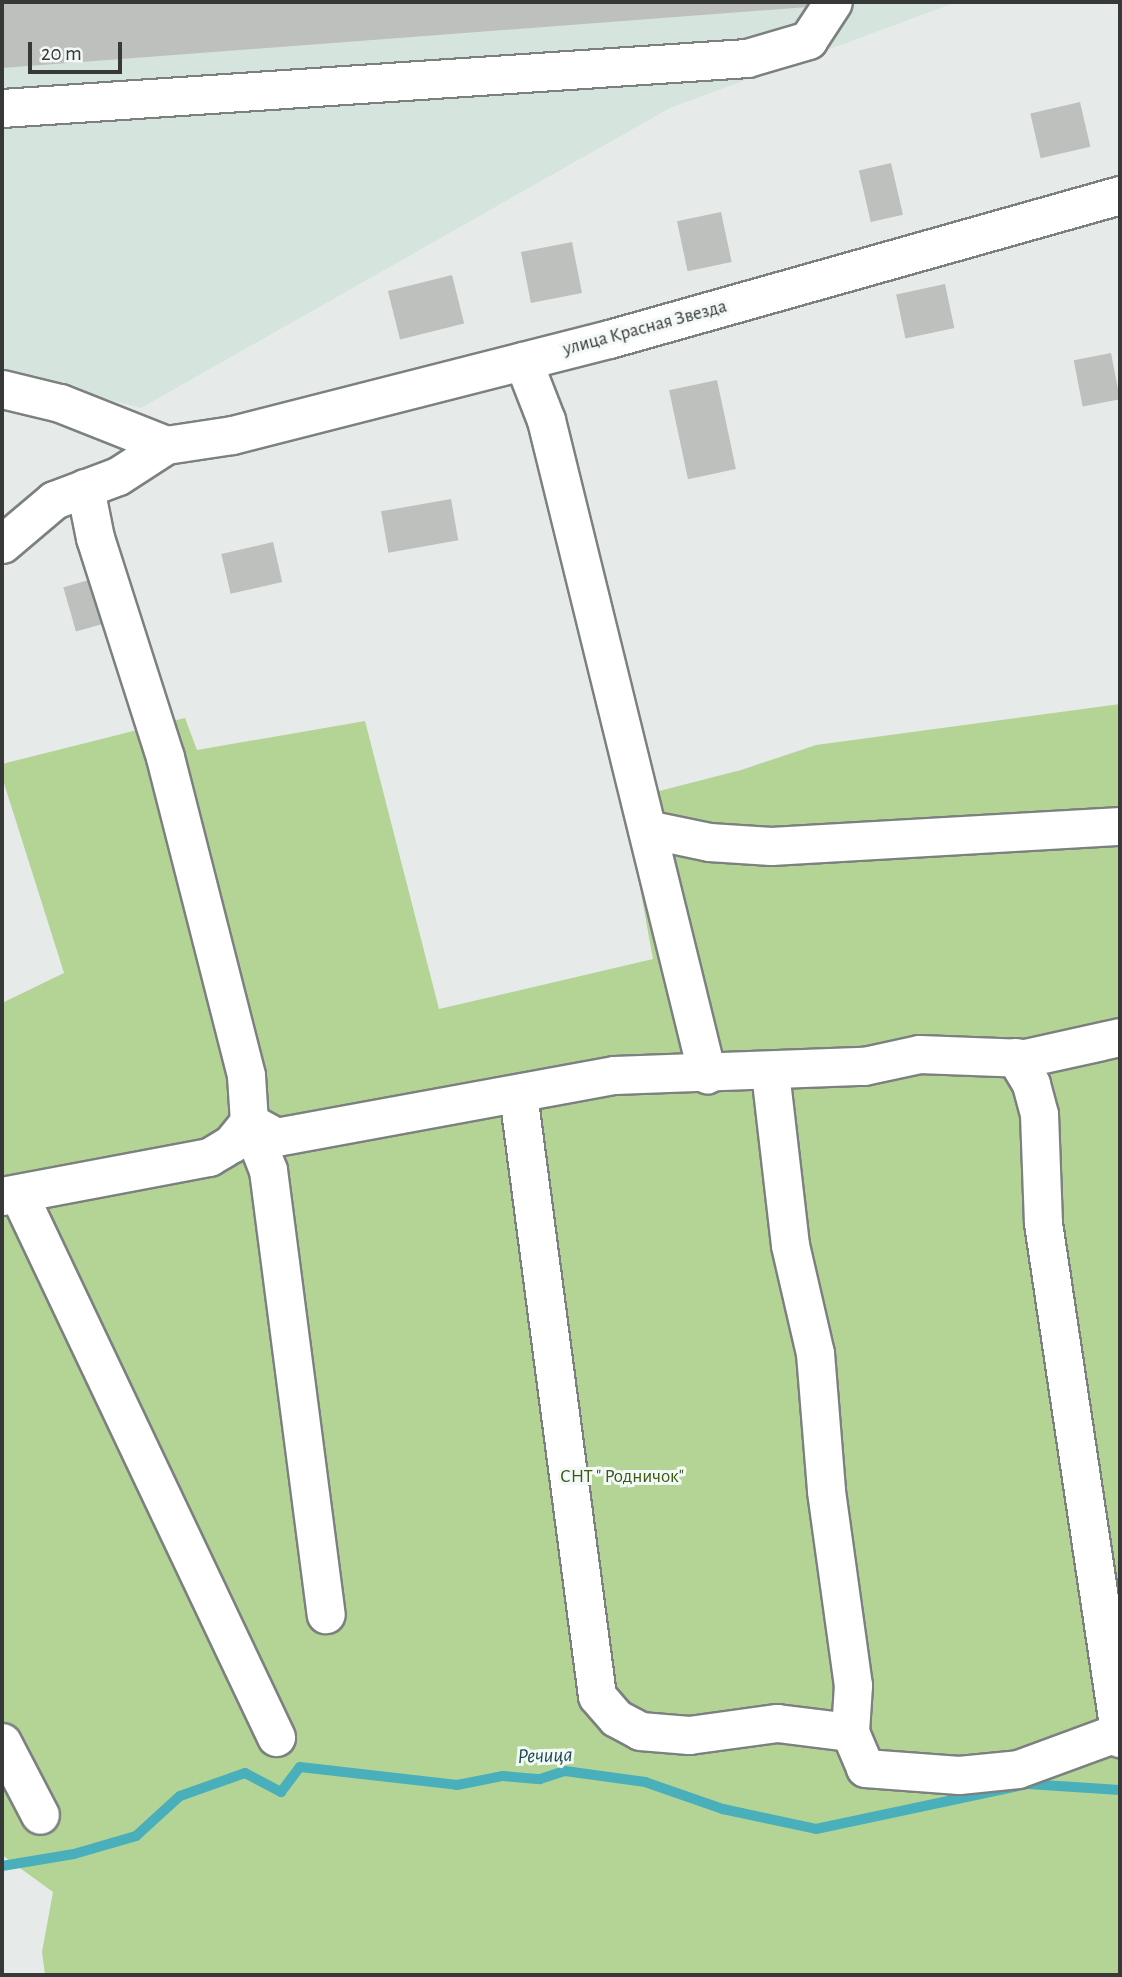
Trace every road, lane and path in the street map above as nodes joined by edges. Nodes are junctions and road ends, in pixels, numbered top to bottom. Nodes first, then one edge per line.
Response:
1 (832, 2) edge
2 (2, 108) edge
3 (1120, 195) edge
4 (523, 361) junction
5 (2, 388) edge
6 (166, 445) junction
7 (85, 488) junction
8 (2, 544) edge
9 (1120, 825) edge
10 (647, 829) junction
11 (1120, 1037) edge
12 (1015, 1057) junction
13 (770, 1072) junction
14 (707, 1074) junction
15 (518, 1094) junction
16 (249, 1122) junction
17 (11, 1195) edge
18 (326, 1614) dead end
19 (850, 1732) junction
20 (1118, 1736) edge
21 (276, 1737) dead end
22 (2, 1742) edge
23 (40, 1815) dead end

1 - 2 street
3 - 4 street, улица Красная Звезда
4 - 6 street, улица Красная Звезда
4 - 10 street
5 - 6 street
6 - 7 street, улица Красная Звезда
7 - 8 street, улица Красная Звезда
7 - 16 street
9 - 10 street
10 - 14 street
11 - 12 street
12 - 13 street
12 - 20 street
13 - 14 street
13 - 19 street
14 - 15 street
15 - 16 street
15 - 19 street
16 - 17 street
16 - 18 street
17 - 21 street
19 - 20 street
22 - 23 street

